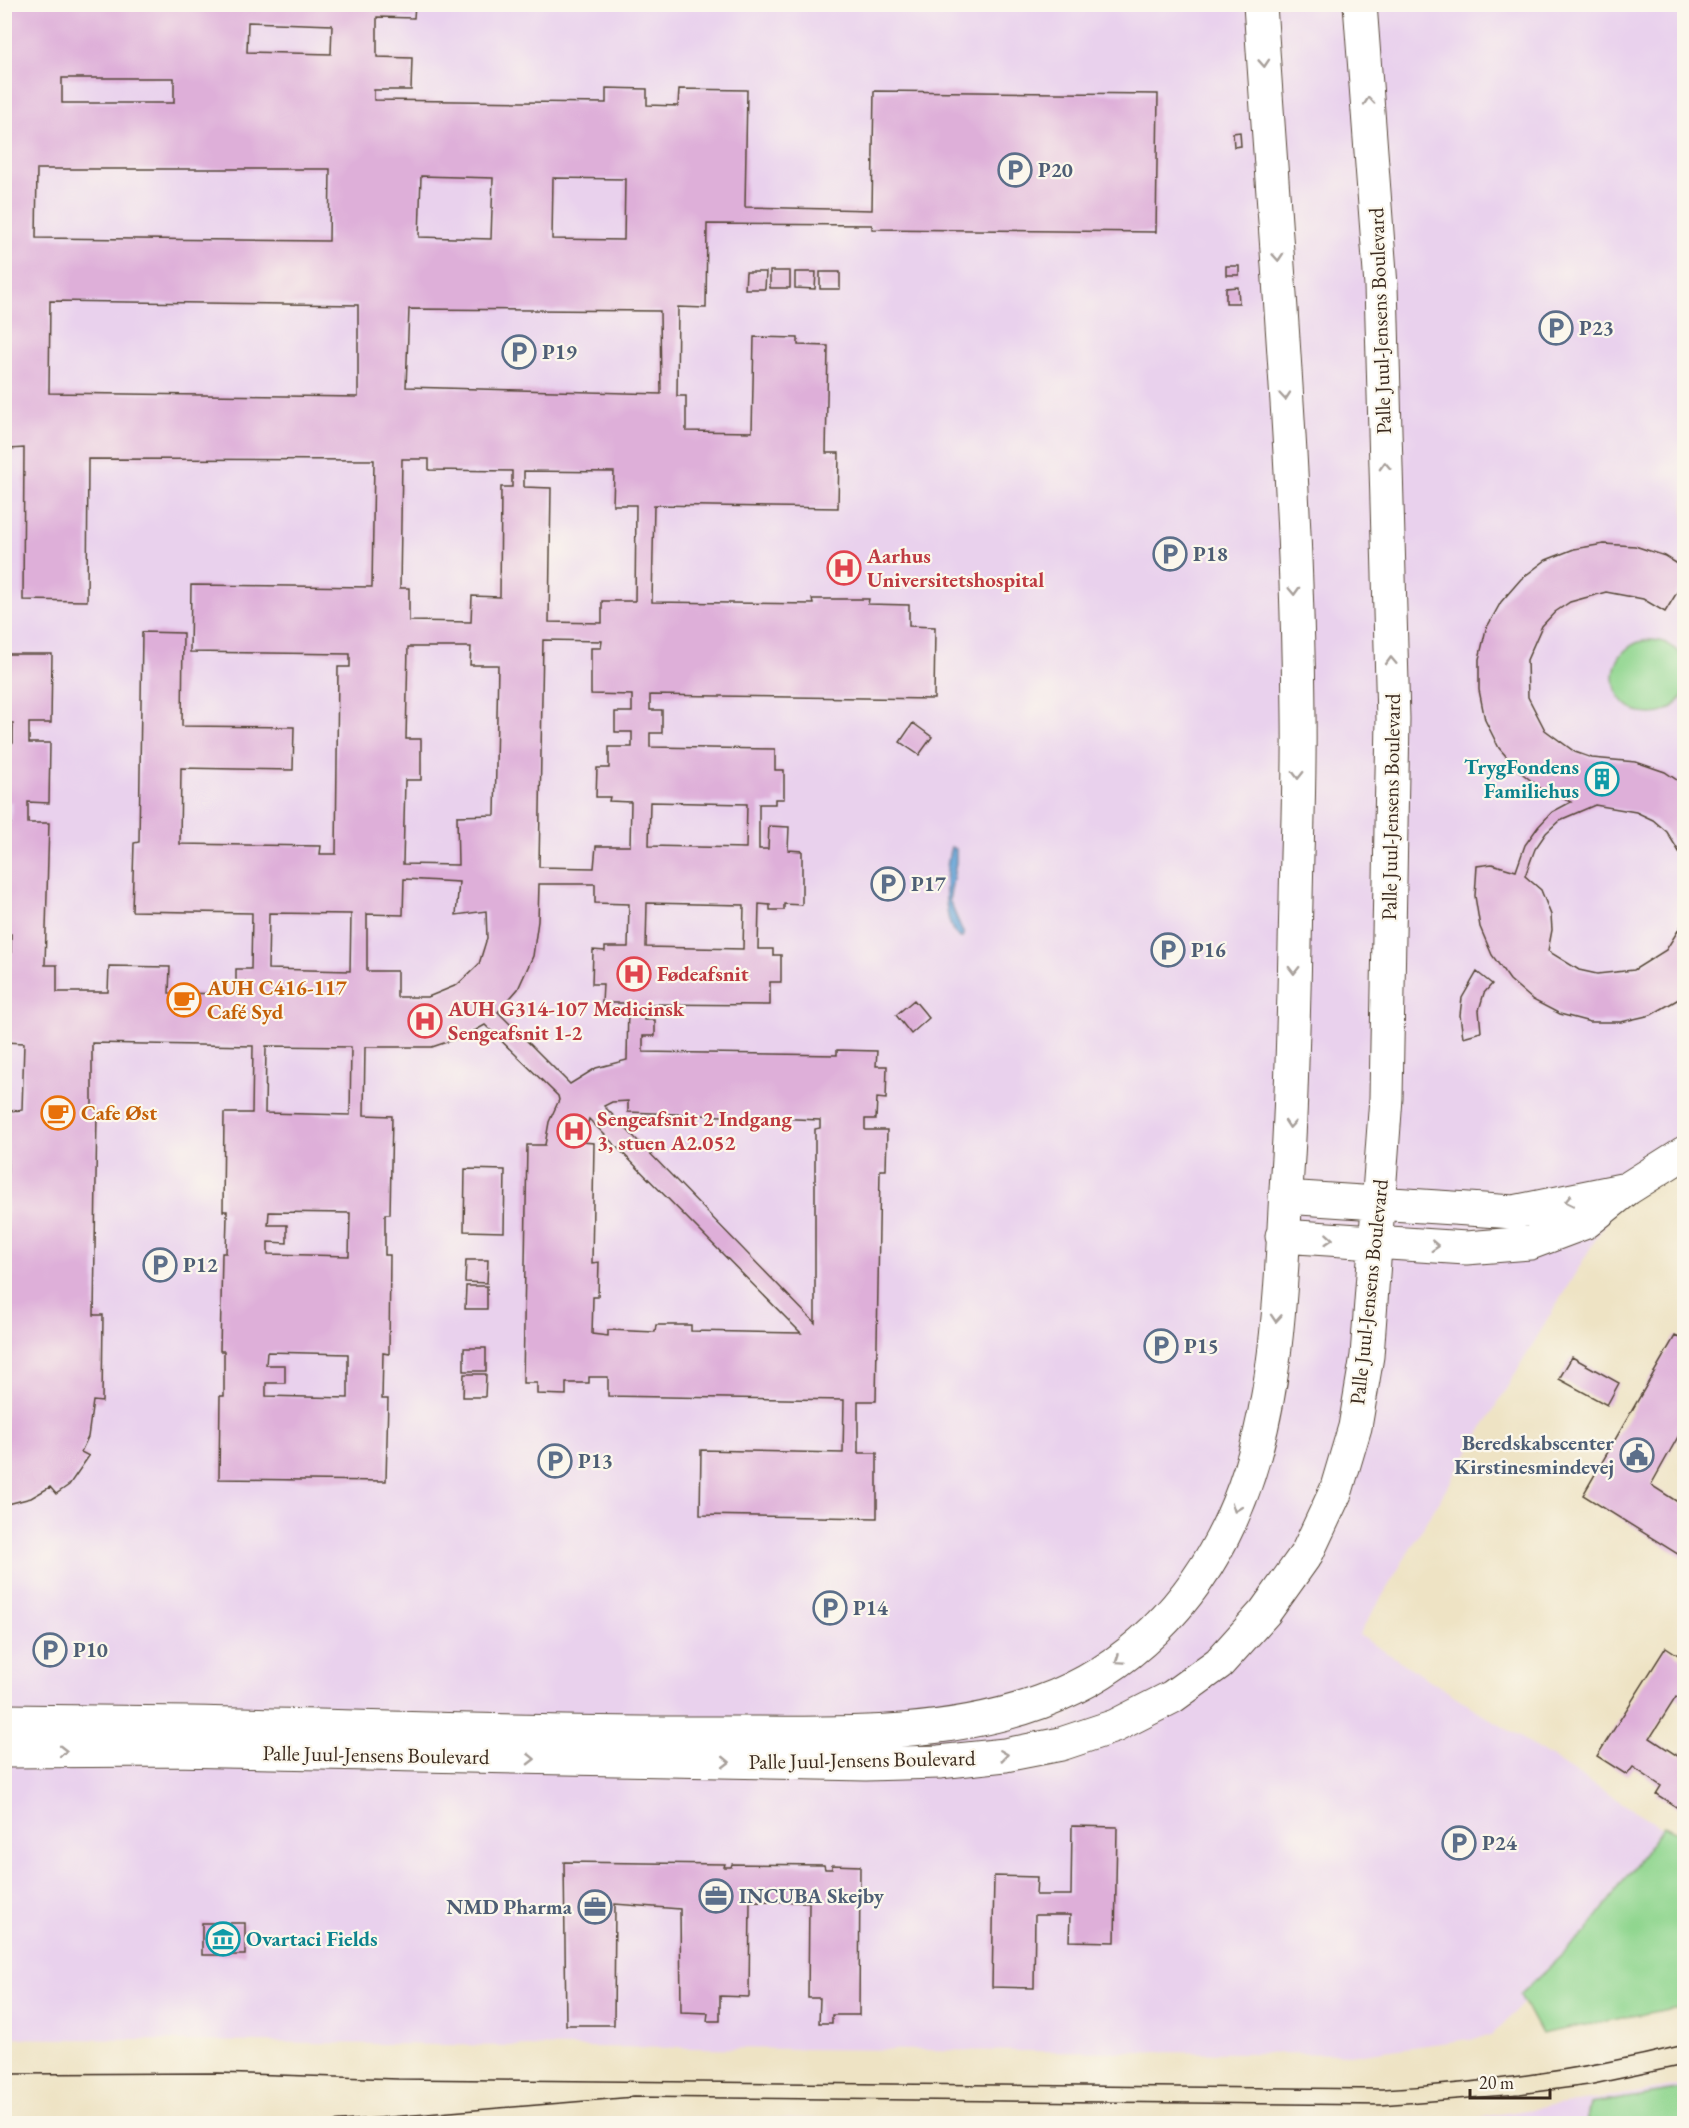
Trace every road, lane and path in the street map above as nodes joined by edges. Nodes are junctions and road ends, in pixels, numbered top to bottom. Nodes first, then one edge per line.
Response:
1 (1260, 4) edge
2 (1360, 4) edge
3 (1684, 1153) edge
4 (1627, 1189) junction
5 (1285, 1197) junction
6 (1379, 1203) junction
7 (1282, 1236) junction
8 (1376, 1243) junction
9 (4, 1721) edge
10 (4, 1751) edge

1 -> 5 street, Palle Juul-Jensens Boulevard
6 -> 2 street, Palle Juul-Jensens Boulevard
3 - 4 street
4 -> 6 street
8 -> 4 street
5 - 6 street
5 - 7 street, Palle Juul-Jensens Boulevard
6 - 8 street, Palle Juul-Jensens Boulevard
7 -> 8 street
7 -> 9 street, Palle Juul-Jensens Boulevard
10 -> 8 street, Palle Juul-Jensens Boulevard

